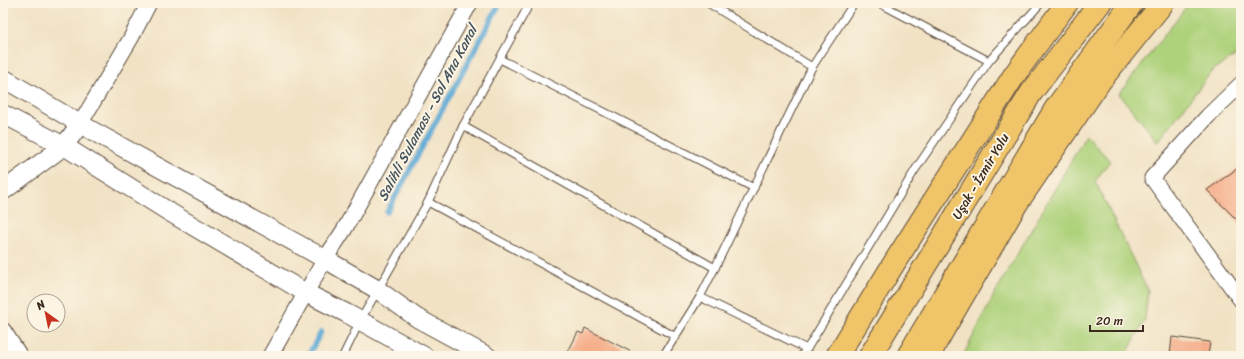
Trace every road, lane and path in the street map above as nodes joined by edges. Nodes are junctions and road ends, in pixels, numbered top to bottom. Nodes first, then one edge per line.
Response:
1 (148, 3) edge
2 (470, 3) edge
3 (530, 3) edge
4 (708, 3) edge
5 (854, 3) edge
6 (879, 3) edge
7 (1041, 3) edge
8 (1067, 3) edge
9 (1100, 3) edge
10 (1132, 3) edge
11 (1163, 3) edge
12 (500, 59) junction
13 (989, 61) junction
14 (812, 67) junction
15 (3, 78) edge
16 (1241, 84) edge
17 (3, 114) edge
18 (80, 124) junction
19 (463, 126) junction
20 (64, 146) junction
21 (754, 188) junction
22 (3, 191) edge
23 (428, 202) junction
24 (325, 258) junction
25 (715, 268) junction
26 (378, 290) junction
27 (306, 293) junction
28 (700, 297) junction
29 (1241, 300) edge
30 (360, 321) junction
31 (3, 330) edge
32 (676, 337) junction
33 (808, 349) junction
34 (20, 356) edge
35 (270, 356) edge
36 (343, 356) edge
37 (424, 356) edge
38 (487, 356) edge
39 (663, 356) edge
40 (801, 356) edge
41 (837, 356) edge
42 (870, 356) edge
43 (908, 356) edge
44 (930, 356) edge

1 - 18 street
2 - 24 street
3 - 12 lane
4 - 14 lane
5 - 14 lane
6 - 13 lane
7 - 13 lane
8 - 41 highway
9 - 42 highway, Uşak - İzmir Yolu
10 - 43 highway
11 - 44 highway
12 - 19 lane
12 - 21 lane
13 - 33 lane
14 - 21 lane
15 - 18 street
16 - 29 street
17 - 20 street
18 - 20 street
18 - 24 street
19 - 23 lane
19 - 25 lane
20 - 22 street
20 - 27 street
21 - 25 lane
23 - 26 lane
23 - 32 lane
24 - 26 street
24 - 27 street
25 - 28 lane
26 - 30 lane
26 - 38 street
27 - 30 street
27 - 35 street
28 - 32 lane
28 - 33 lane
30 - 36 lane
30 - 37 street
31 - 34 street
32 - 39 lane
33 - 40 lane

